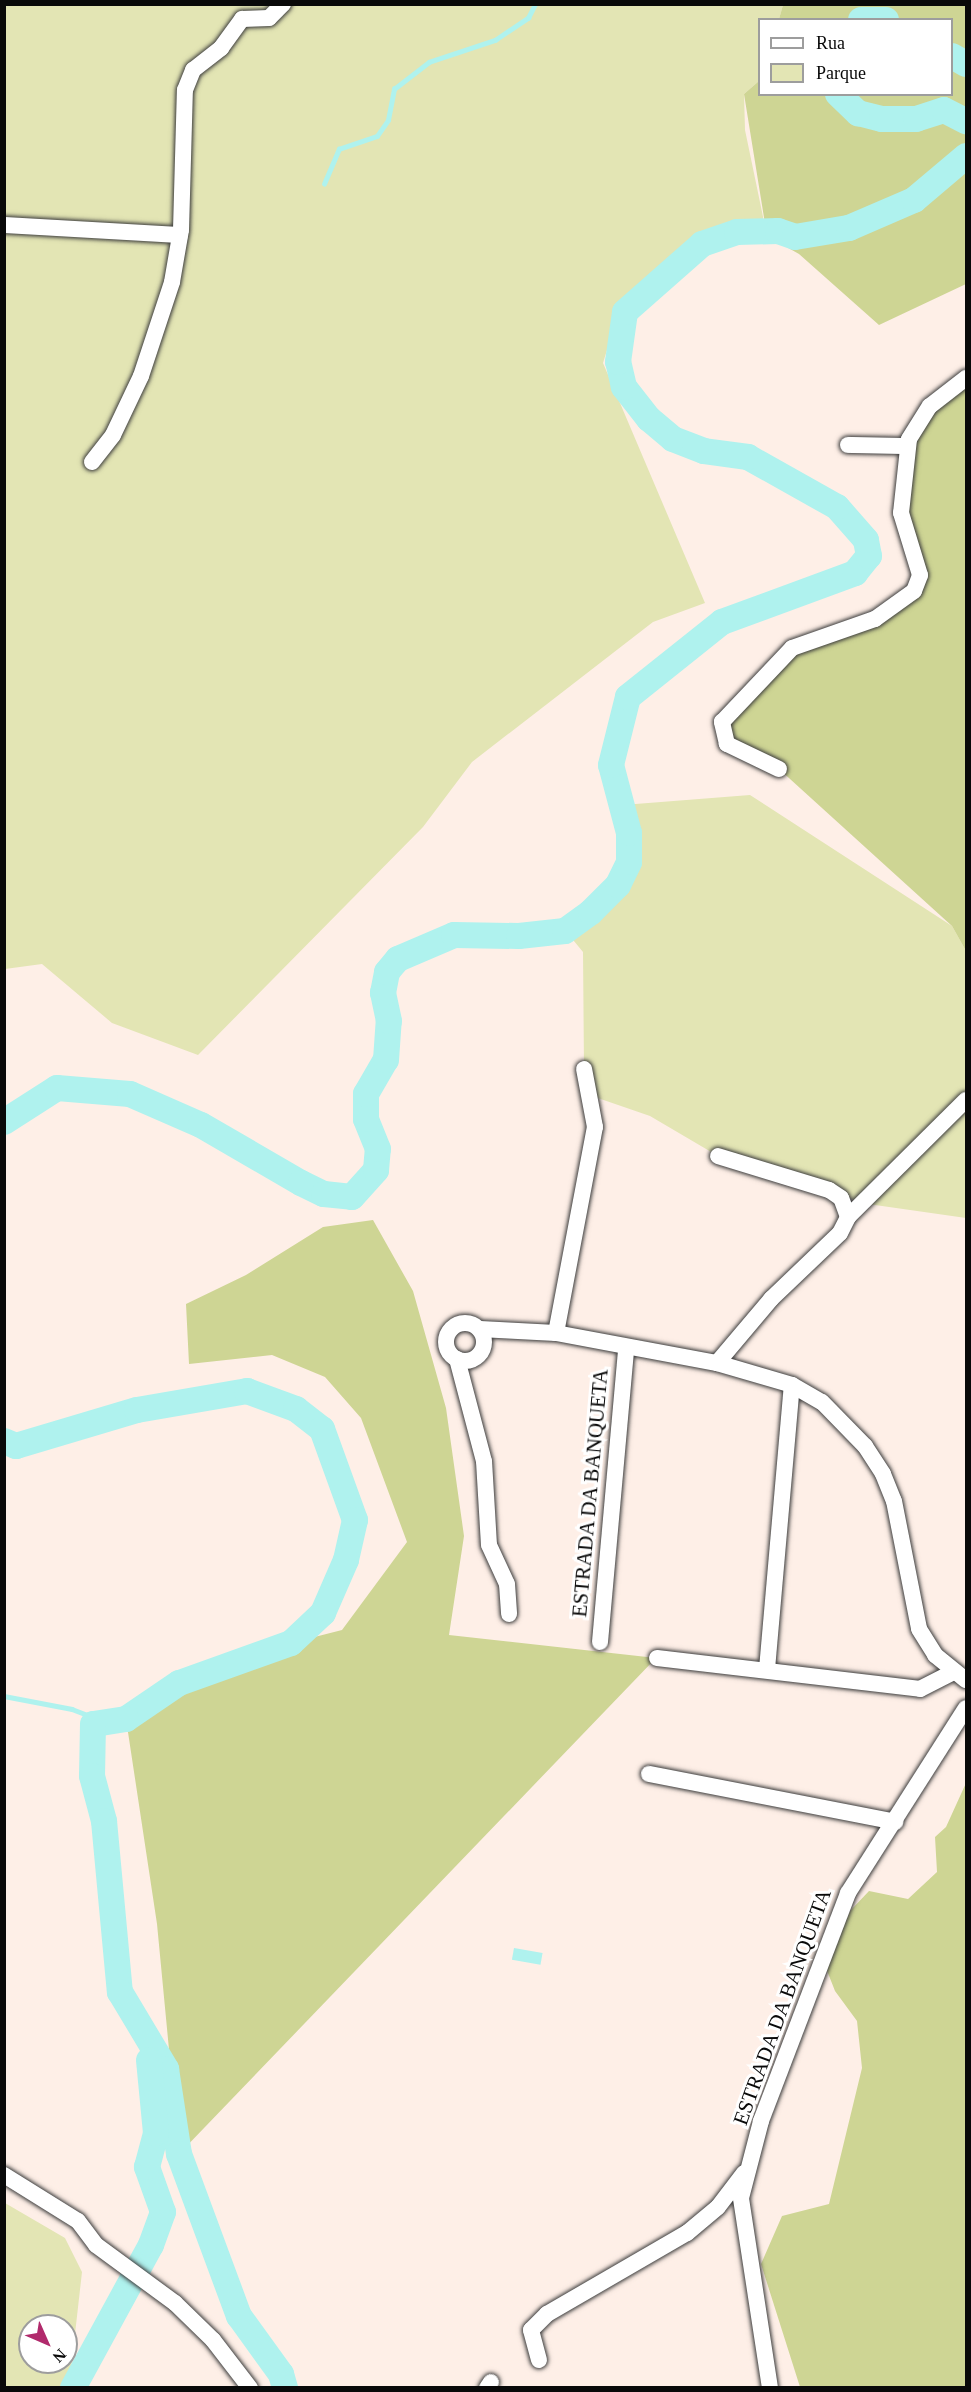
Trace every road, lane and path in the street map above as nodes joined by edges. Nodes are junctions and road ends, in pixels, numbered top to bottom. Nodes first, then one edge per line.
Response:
1 (283, 4) edge
2 (4, 225) edge
3 (180, 235) junction
4 (966, 378) edge
5 (848, 445) dead end
6 (908, 446) junction
7 (92, 462) dead end
8 (779, 769) dead end
9 (584, 1069) dead end
10 (966, 1100) edge
11 (718, 1156) dead end
12 (848, 1217) junction
13 (480, 1329) junction
14 (556, 1333) junction
15 (626, 1348) junction
16 (457, 1359) junction
17 (717, 1363) junction
18 (792, 1386) junction
19 (509, 1614) dead end
20 (600, 1642) dead end
21 (657, 1658) dead end
22 (767, 1669) junction
23 (960, 1676) edge
24 (966, 1708) edge
25 (649, 1774) dead end
26 (895, 1822) junction
27 (752, 2160) junction
28 (4, 2175) edge
29 (539, 2360) dead end
30 (250, 2388) edge
31 (770, 2388) edge

1 - 3 street
2 - 3 street
3 - 7 street
4 - 6 street
5 - 6 street
6 - 8 street
9 - 14 street
10 - 12 street
11 - 12 street
12 - 17 street
13 - 14 street, ESTRADA DA BANQUETA
13 - 16 street
13 - 16 street
14 - 15 street, ESTRADA DA BANQUETA
15 - 17 street, ESTRADA DA BANQUETA
15 - 20 street, ESTRADA DA BANQUETA
16 - 19 street
17 - 18 street, ESTRADA DA BANQUETA
18 - 22 street
18 - 23 street, ESTRADA DA BANQUETA
21 - 22 street
22 - 23 street
24 - 26 street, ESTRADA DA BANQUETA
25 - 26 street
26 - 27 street, ESTRADA DA BANQUETA
27 - 29 street
27 - 31 street, ESTRADA DA BANQUETA
28 - 30 street

